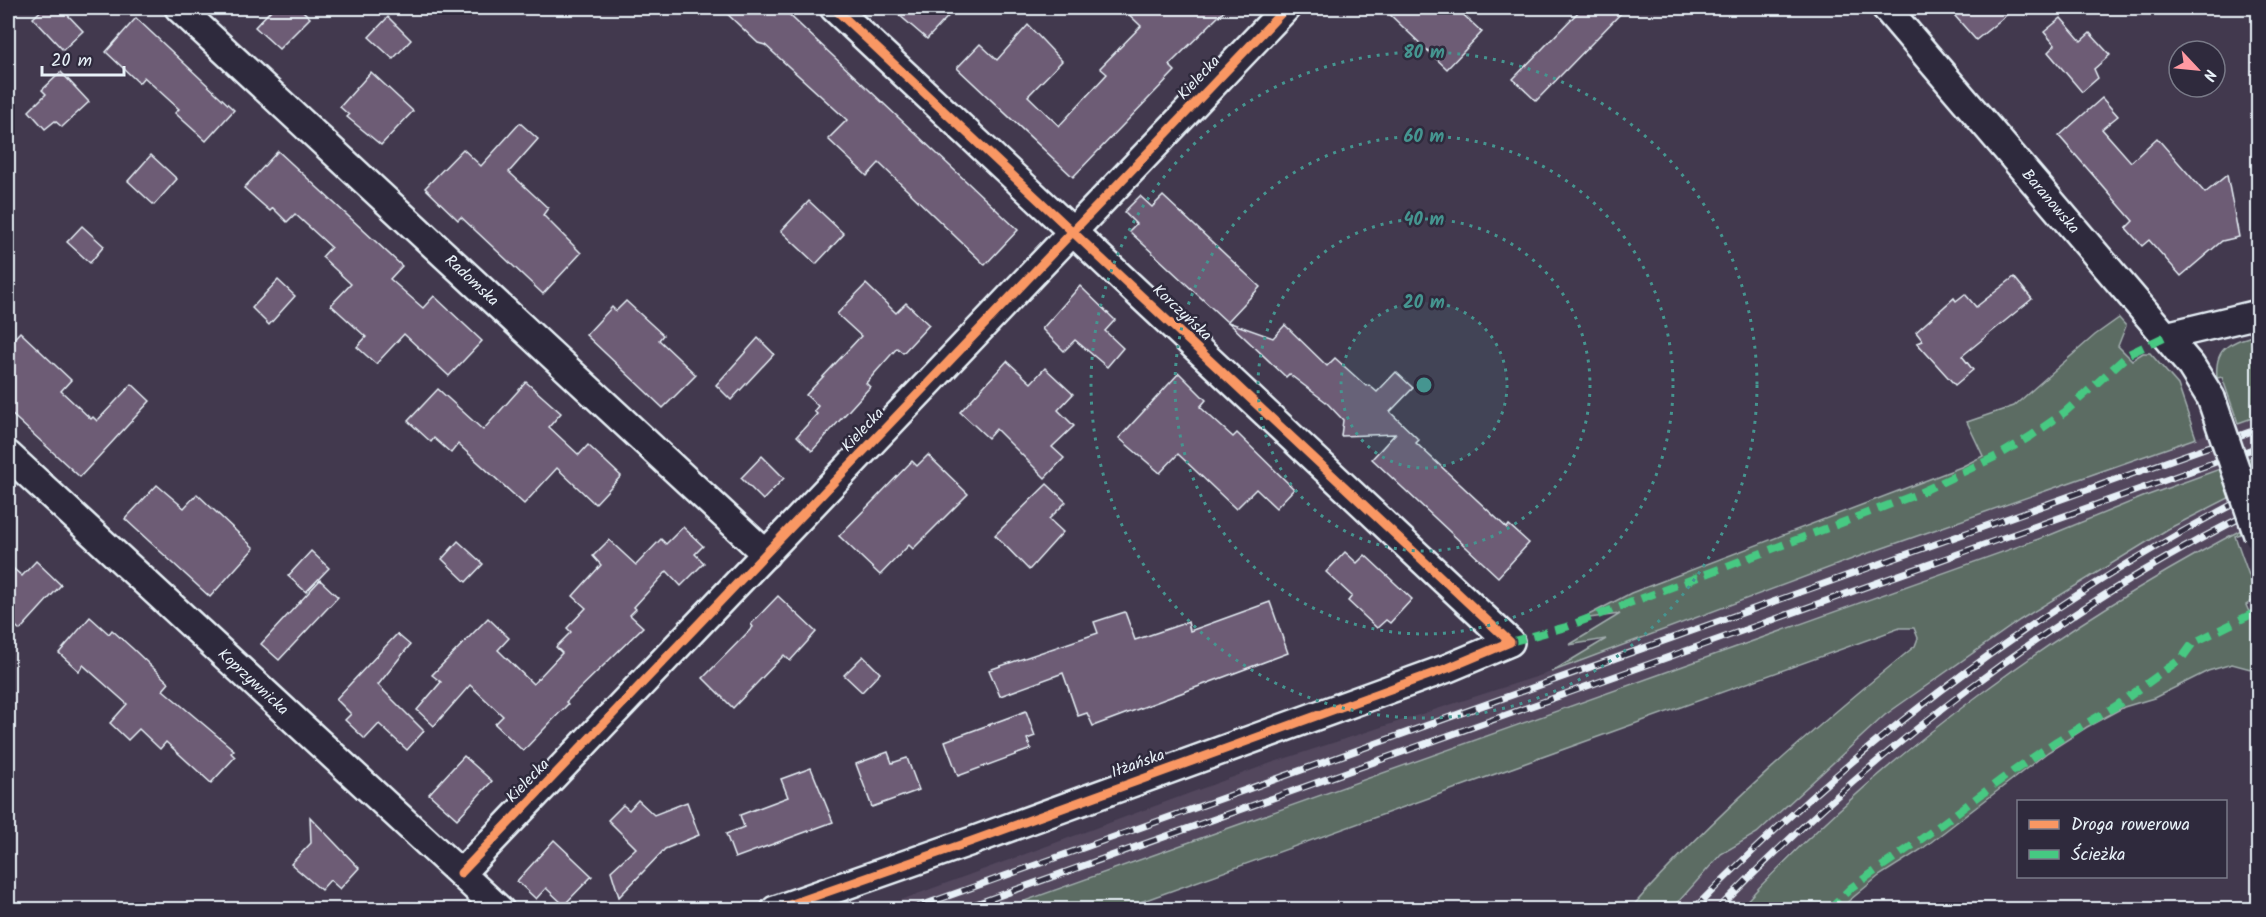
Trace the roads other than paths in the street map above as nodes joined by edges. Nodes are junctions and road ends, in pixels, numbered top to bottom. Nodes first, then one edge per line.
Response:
1 (179, 8) edge
2 (834, 8) edge
3 (1286, 8) edge
4 (1886, 8) edge
5 (1074, 232) junction
6 (2259, 314) edge
7 (2166, 336) junction
8 (8, 455) edge
9 (2259, 535) edge
10 (766, 554) junction
11 (1510, 642) joint
12 (461, 873) junction
13 (500, 909) edge
14 (776, 909) edge

1 - 10 street, Radomska
2 - 5 street, Korczyńska
3 - 5 street, Kielecka
4 - 7 street, Baranowska
5 - 10 street, Kielecka
5 - 11 street, Korczyńska
6 - 7 street
7 - 9 street, Baranowska, bridge
8 - 12 street, Koprzywnicka
10 - 12 street, Kielecka
11 - 14 street, Iłżańska
12 - 13 street, Koprzywnicka

